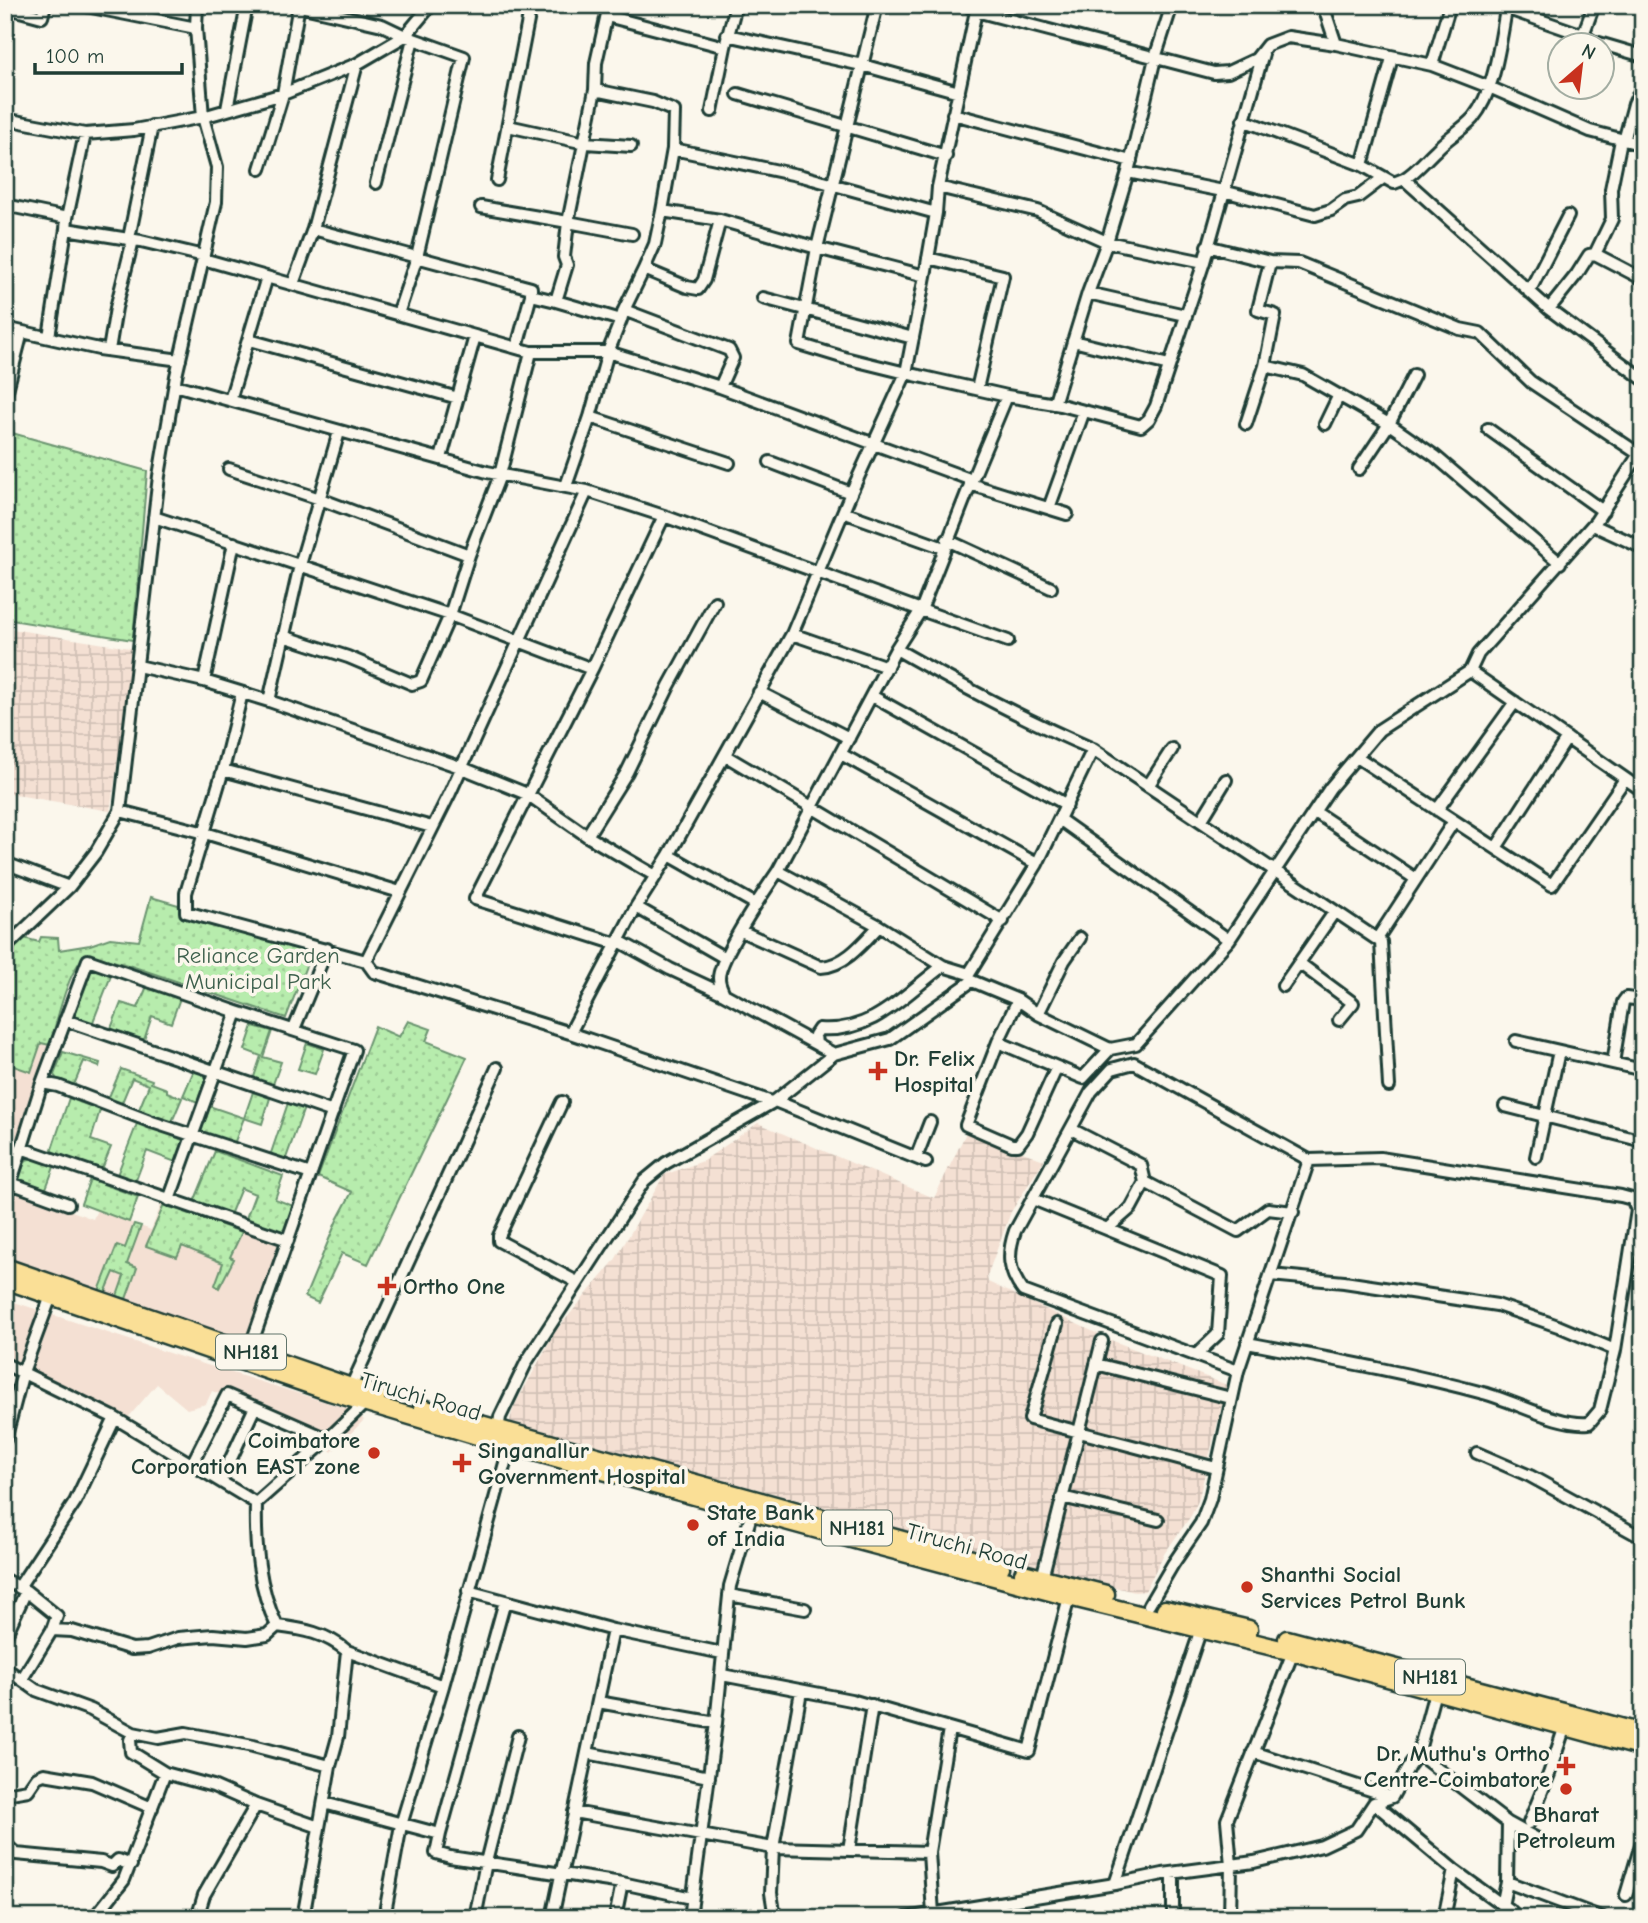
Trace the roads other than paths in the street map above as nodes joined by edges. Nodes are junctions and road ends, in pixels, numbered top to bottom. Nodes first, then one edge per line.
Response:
1 (45, 5) edge
2 (81, 5) edge
3 (197, 5) edge
4 (247, 5) edge
5 (299, 5) edge
6 (431, 5) edge
7 (531, 5) edge
8 (736, 5) edge
9 (877, 5) edge
10 (1172, 5) edge
11 (1323, 5) edge
12 (1450, 5) edge
13 (1594, 5) edge
14 (1504, 6) edge
15 (5, 7) edge
16 (969, 7) edge
17 (608, 11) edge
18 (196, 28) junction
19 (1575, 32) edge
20 (1584, 32) edge
21 (409, 38) junction
22 (726, 41) junction
23 (1336, 44) junction
24 (1264, 48) junction
25 (1616, 48) edge
26 (1643, 56) edge
27 (1155, 58) junction
28 (1392, 58) junction
29 (357, 64) junction
30 (862, 65) junction
31 (1432, 65) junction
32 (1643, 85) edge
33 (1489, 87) junction
34 (595, 89) junction
35 (959, 92) junction
36 (283, 94) junction
37 (738, 94) dead end
38 (227, 109) junction
39 (712, 111) dead end
40 (953, 114) junction
41 (203, 117) junction
42 (5, 119) edge
43 (1243, 120) junction
44 (152, 126) junction
45 (508, 126) junction
46 (848, 127) junction
47 (85, 134) junction
48 (1623, 140) junction
49 (585, 143) junction
50 (1643, 145) edge
51 (631, 146) dead end
52 (673, 149) junction
53 (946, 156) junction
54 (1362, 165) junction
55 (1129, 166) junction
56 (260, 169) dead end
57 (1383, 178) junction
58 (1404, 178) junction
59 (497, 180) dead end
60 (376, 183) dead end
61 (833, 186) junction
62 (938, 187) junction
63 (1223, 191) junction
64 (5, 205) edge
65 (481, 207) dead end
66 (662, 211) junction
67 (936, 213) junction
68 (1568, 216) dead end
69 (720, 220) junction
70 (568, 222) junction
71 (67, 223) junction
72 (313, 229) junction
73 (632, 234) dead end
74 (131, 239) junction
75 (1107, 242) junction
76 (1207, 246) junction
77 (817, 248) junction
78 (1595, 254) junction
79 (417, 257) junction
80 (203, 258) junction
81 (928, 258) junction
82 (1204, 262) junction
83 (1270, 262) junction
84 (643, 269) junction
85 (925, 276) junction
86 (267, 277) junction
87 (1643, 279) edge
88 (293, 284) junction
89 (1529, 292) junction
90 (1088, 293) junction
91 (531, 295) junction
92 (763, 298) dead end
93 (556, 301) junction
94 (1549, 309) junction
95 (804, 310) junction
96 (398, 314) junction
97 (623, 315) junction
98 (1185, 315) junction
99 (5, 328) edge
100 (22, 332) junction
101 (475, 336) junction
102 (49, 337) junction
103 (913, 338) junction
104 (249, 340) junction
105 (1073, 341) junction
106 (517, 347) junction
107 (110, 350) junction
108 (531, 352) junction
109 (608, 352) junction
110 (180, 360) junction
111 (1169, 365) junction
112 (1265, 366) junction
113 (906, 373) junction
114 (1414, 375) dead end
115 (1643, 379) edge
116 (175, 385) junction
117 (720, 387) junction
118 (977, 388) junction
119 (1339, 395) junction
120 (1007, 396) junction
121 (5, 398) edge
122 (458, 398) junction
123 (230, 400) junction
124 (1054, 404) junction
125 (1084, 411) junction
126 (590, 417) junction
127 (1246, 424) dead end
128 (1325, 424) dead end
129 (1389, 424) junction
130 (1488, 429) dead end
131 (339, 432) junction
132 (874, 444) junction
133 (1641, 451) edge
134 (441, 458) junction
135 (729, 463) dead end
136 (770, 463) dead end
137 (1638, 468) edge
138 (229, 469) dead end
139 (1359, 469) dead end
140 (500, 475) junction
141 (971, 482) junction
142 (566, 486) junction
143 (587, 491) junction
144 (850, 494) junction
145 (320, 499) junction
146 (1049, 508) junction
147 (1603, 511) junction
148 (843, 512) junction
149 (1066, 514) dead end
150 (664, 516) junction
151 (154, 517) junction
152 (1593, 525) junction
153 (234, 543) junction
154 (945, 544) junction
155 (1643, 548) edge
156 (470, 555) junction
157 (1560, 563) junction
158 (300, 565) junction
159 (818, 572) junction
160 (1051, 588) dead end
161 (715, 602) dead end
162 (921, 610) junction
163 (450, 615) junction
164 (792, 634) junction
165 (283, 636) junction
166 (520, 640) junction
167 (1008, 641) dead end
168 (897, 649) junction
169 (138, 666) junction
170 (887, 667) junction
171 (592, 669) junction
172 (1470, 671) junction
173 (204, 681) junction
174 (759, 692) junction
175 (242, 693) junction
176 (872, 696) junction
177 (269, 701) junction
178 (1515, 702) junction
179 (849, 738) junction
180 (1567, 738) junction
181 (1172, 749) dead end
182 (1093, 750) junction
183 (841, 754) junction
184 (726, 755) junction
185 (1357, 757) junction
186 (460, 767) junction
187 (223, 769) junction
188 (1625, 779) junction
189 (1226, 780) dead end
190 (1148, 786) junction
191 (1643, 791) edge
192 (527, 794) junction
193 (1067, 805) junction
194 (813, 807) junction
195 (1437, 810) junction
196 (120, 811) junction
197 (1315, 812) junction
198 (1059, 819) junction
199 (1201, 821) junction
200 (1454, 821) junction
201 (432, 827) junction
202 (205, 833) junction
203 (587, 836) junction
204 (1496, 848) junction
205 (669, 855) junction
206 (5, 863) edge
207 (1037, 864) junction
208 (1276, 870) junction
209 (778, 871) junction
210 (654, 875) junction
211 (1416, 879) junction
212 (69, 887) junction
213 (400, 892) junction
214 (754, 904) junction
215 (636, 907) junction
216 (1335, 911) junction
217 (1003, 921) junction
218 (879, 926) junction
219 (741, 931) junction
220 (1080, 938) dead end
221 (1377, 939) junction
222 (1229, 940) junction
223 (618, 942) junction
224 (5, 948) edge
225 (327, 949) junction
226 (725, 958) junction
227 (366, 961) junction
228 (1299, 963) junction
229 (943, 966) junction
230 (1283, 986) dead end
231 (724, 994) junction
232 (1018, 1000) junction
233 (1643, 1000) edge
234 (237, 1012) junction
235 (1038, 1014) junction
236 (65, 1020) junction
237 (1339, 1020) dead end
238 (294, 1029) junction
239 (570, 1033) junction
240 (1516, 1041) dead end
241 (998, 1042) junction
242 (816, 1044) junction
243 (1111, 1049) junction
244 (1559, 1051) junction
245 (834, 1054) junction
246 (1613, 1063) junction
247 (1057, 1067) junction
248 (496, 1068) dead end
249 (1643, 1070) edge
250 (215, 1072) junction
251 (43, 1083) junction
252 (1389, 1086) dead end
253 (562, 1102) dead end
254 (774, 1102) junction
255 (1505, 1106) dead end
256 (332, 1112) junction
257 (1545, 1117) junction
258 (930, 1122) dead end
259 (1072, 1129) junction
260 (194, 1134) junction
261 (1643, 1141) edge
262 (21, 1148) junction
263 (1536, 1157) dead end
264 (1309, 1160) junction
265 (311, 1174) junction
266 (8, 1182) edge
267 (1145, 1182) junction
268 (169, 1199) junction
269 (1033, 1199) junction
270 (5, 1201) edge
271 (68, 1204) dead end
272 (1293, 1212) junction
273 (1107, 1228) junction
274 (288, 1240) junction
275 (5, 1267) edge
276 (1271, 1275) junction
277 (5, 1280) edge
278 (577, 1282) junction
279 (51, 1296) junction
280 (132, 1317) junction
281 (1057, 1324) dead end
282 (1102, 1341) dead end
283 (1247, 1343) junction
284 (1615, 1350) junction
285 (248, 1351) junction
286 (1196, 1355) junction
287 (5, 1364) edge
288 (1096, 1364) junction
289 (1238, 1371) junction
290 (23, 1372) junction
291 (351, 1387) junction
292 (1231, 1398) junction
293 (365, 1403) junction
294 (255, 1406) junction
295 (115, 1418) junction
296 (498, 1430) junction
297 (1079, 1432) junction
298 (328, 1439) junction
299 (5, 1440) edge
300 (510, 1445) junction
301 (1477, 1453) dead end
302 (192, 1464) junction
303 (1216, 1468) junction
304 (221, 1480) junction
305 (1062, 1497) junction
306 (256, 1503) junction
307 (752, 1512) junction
308 (1158, 1520) dead end
309 (1643, 1538) edge
310 (6, 1576) edge
311 (1042, 1578) junction
312 (23, 1589) junction
313 (468, 1591) junction
314 (729, 1595) junction
315 (1069, 1597) junction
316 (505, 1601) junction
317 (1149, 1605) junction
318 (805, 1609) dead end
319 (277, 1626) junction
320 (1201, 1629) junction
321 (52, 1630) junction
322 (613, 1630) junction
323 (5, 1637) edge
324 (347, 1651) junction
325 (1293, 1651) junction
326 (722, 1653) junction
327 (5, 1668) edge
328 (722, 1675) junction
329 (22, 1679) junction
330 (1436, 1685) junction
331 (443, 1686) junction
332 (801, 1691) junction
333 (598, 1702) junction
334 (872, 1705) junction
335 (716, 1723) junction
336 (1565, 1726) junction
337 (949, 1729) junction
338 (133, 1733) junction
339 (1643, 1733) edge
340 (519, 1736) dead end
341 (1643, 1748) edge
342 (1252, 1752) junction
343 (587, 1754) junction
344 (1418, 1754) junction
345 (330, 1766) junction
346 (165, 1773) junction
347 (709, 1777) junction
348 (5, 1794) edge
349 (1392, 1797) junction
350 (324, 1803) junction
351 (1374, 1803) junction
352 (256, 1805) junction
353 (152, 1808) junction
354 (574, 1812) junction
355 (1508, 1823) junction
356 (1529, 1823) dead end
357 (401, 1825) junction
358 (319, 1827) junction
359 (440, 1834) junction
360 (701, 1834) junction
361 (1643, 1838) edge
362 (1543, 1842) dead end
363 (5, 1844) edge
364 (773, 1848) junction
365 (849, 1850) junction
366 (929, 1852) junction
367 (486, 1862) junction
368 (131, 1865) junction
369 (1231, 1865) junction
370 (1454, 1870) junction
371 (1173, 1873) junction
372 (561, 1875) junction
373 (1507, 1882) junction
374 (622, 1883) junction
375 (1115, 1884) junction
376 (1626, 1895) dead end
377 (692, 1898) junction
378 (1503, 1906) junction
379 (967, 1913) edge
380 (933, 1914) junction
381 (94, 1918) edge
382 (197, 1918) edge
383 (303, 1918) edge
384 (384, 1918) edge
385 (475, 1918) edge
386 (552, 1918) edge
387 (615, 1918) edge
388 (690, 1918) edge
389 (775, 1918) edge
390 (906, 1918) edge
391 (1173, 1918) edge
392 (1230, 1918) edge
393 (1444, 1918) edge
394 (1513, 1918) edge
395 (1603, 1918) edge

1 - 15 street
2 - 18 street
3 - 18 street
4 - 38 street
5 - 21 street
5 - 36 street
6 - 21 street
7 - 45 street
8 - 22 street
9 - 30 street
10 - 27 street
11 - 23 street
12 - 31 street
13 - 20 street
14 - 19 street
14 - 33 street
16 - 27 street
16 - 35 street
17 - 22 street
17 - 34 street
18 - 41 street
21 - 29 street
21 - 60 street
21 - 79 street
22 - 30 street
22 - 39 street
23 - 24 street
23 - 28 street
24 - 27 street
24 - 43 street
25 - 26 street
27 - 55 street
28 - 31 street
28 - 54 street
29 - 36 street
29 - 72 street
30 - 35 street
30 - 46 street
31 - 33 street
32 - 48 street
33 - 48 street
33 - 58 street
34 - 49 street
34 - 52 street
35 - 40 street
36 - 38 street
36 - 56 street
37 - 46 street
38 - 41 street
40 - 53 street
40 - 55 street
41 - 44 street
41 - 80 street
42 - 47 street
43 - 54 street
43 - 63 street
44 - 47 street
44 - 74 street
45 - 49 street
45 - 59 street
46 - 53 street
46 - 61 street
47 - 71 street
48 - 50 street
48 - 78 street
49 - 51 street
49 - 70 street
52 - 61 street
52 - 66 street
53 - 62 street
54 - 57 street
55 - 63 street
55 - 75 street
57 - 58 street
57 - 63 street
58 - 89 street
61 - 67 street
61 - 77 street
62 - 67 street
62 - 75 street
63 - 76 street
64 - 71 street
65 - 70 street
66 - 69 street
66 - 84 street
67 - 81 street
68 - 89 street
69 - 77 street
69 - 84 street
70 - 73 street
70 - 93 street
71 - 74 street
71 - 102 street
72 - 79 street
72 - 88 street
74 - 80 street
74 - 107 street
75 - 82 street
75 - 90 street
76 - 82 street
76 - 83 street
77 - 85 street
77 - 95 street
78 - 87 street
78 - 94 street
79 - 91 street
79 - 96 street
80 - 86 street
80 - 110 street
81 - 85 street
81 - 118 street
82 - 98 street
83 - 112 street
83 - 133 street
84 - 97 street
85 - 103 street
86 - 88 street
86 - 104 street
88 - 96 street
89 - 94 street
90 - 98 street
90 - 105 street
91 - 93 street
91 - 106 street
92 - 95 street
93 - 97 street
94 - 115 street
95 - 103 street
95 - 113 street
96 - 101 street
97 - 109 street
97 - 117 street
98 - 111 street
99 - 100 street
100 - 102 street
100 - 121 street
101 - 106 street
101 - 122 street
102 - 107 street
103 - 113 street
104 - 122 street
104 - 123 street
105 - 111 street
105 - 124 street
106 - 108 street
107 - 110 street
108 - 109 street
108 - 140 street
109 - 117 street
109 - 126 street
110 - 116 street
111 - 125 street
112 - 119 street
112 - 127 street
113 - 118 street
113 - 132 street
114 - 129 street
116 - 123 street
116 - 151 street
117 - 132 street
118 - 120 street
119 - 128 street
119 - 129 street
120 - 124 street
120 - 141 street
122 - 134 street
123 - 131 street
124 - 125 street
125 - 146 street
126 - 135 street
126 - 142 street
129 - 139 street
129 - 157 street
130 - 147 street
131 - 134 street
131 - 145 street
132 - 141 street
132 - 144 street
133 - 137 street
134 - 140 street
136 - 144 street
137 - 147 street
138 - 145 street
140 - 142 street
140 - 156 street
141 - 146 street
141 - 154 street
142 - 143 street
143 - 150 street
143 - 166 street
144 - 148 street
145 - 156 street
145 - 158 street
146 - 149 street
147 - 152 street
148 - 154 street
148 - 159 street
150 - 159 street
150 - 171 street
151 - 153 street
151 - 169 street
152 - 155 street
152 - 157 street
153 - 158 street
153 - 173 street
154 - 160 street
154 - 162 street
156 - 163 street
157 - 172 street
158 - 163 street
158 - 165 street
159 - 162 street
159 - 164 street
161 - 203 street
162 - 167 street
162 - 168 street
163 - 165 street
163 - 166 street
164 - 170 street
164 - 174 street
165 - 177 street
166 - 171 street
166 - 186 street
168 - 170 street
168 - 182 street
169 - 173 street
169 - 196 street
170 - 176 street
171 - 192 street
172 - 178 street
172 - 185 street
173 - 175 street
174 - 179 street
174 - 184 street
175 - 177 street
175 - 187 street
176 - 179 street
176 - 193 street
177 - 186 street
178 - 180 street
178 - 195 street
179 - 183 street
180 - 188 street
180 - 204 street
181 - 190 street
182 - 190 street
182 - 193 street
183 - 194 street
183 - 207 street
184 - 194 street
184 - 205 street
185 - 195 street
185 - 197 street
186 - 192 street
186 - 201 street
187 - 201 street
187 - 202 street
188 - 191 street
188 - 204 street
189 - 199 street
190 - 199 street
192 - 203 street
192 - 223 street
193 - 198 street
194 - 209 street
194 - 217 street
195 - 200 street
196 - 202 street
196 - 212 street
197 - 208 street
197 - 211 street
198 - 207 street
198 - 222 street
199 - 208 street
200 - 204 street
200 - 211 street
201 - 213 street
202 - 213 street
202 - 225 street
203 - 210 street
205 - 210 street
205 - 214 street
206 - 212 street
207 - 217 street
208 - 216 street
208 - 222 street
209 - 214 street
209 - 218 street
210 - 215 street
211 - 221 street
212 - 224 street
213 - 227 street
214 - 219 street
215 - 223 street
215 - 226 street
216 - 221 street
216 - 228 street
217 - 229 street
218 - 219 street
218 - 229 street
219 - 226 street
220 - 235 street
221 - 252 street
222 - 243 street
223 - 231 street
223 - 239 street
225 - 227 street
225 - 238 street
226 - 231 street
227 - 239 street
228 - 230 street
228 - 237 street
229 - 242 street
231 - 242 street
232 - 235 street
232 - 241 street
232 - 245 street
233 - 246 street
234 - 236 street
234 - 238 street
234 - 250 street
235 - 243 street
236 - 250 street
236 - 251 street
238 - 256 street
239 - 254 street
240 - 244 street
241 - 247 street
241 - 247 street
242 - 245 street
243 - 247 street
244 - 246 street
244 - 257 street
245 - 254 street
246 - 249 street
248 - 291 street
250 - 256 street
250 - 260 street
251 - 260 street
251 - 262 street
253 - 278 street
254 - 258 street
254 - 278 street
255 - 257 street
256 - 265 street
257 - 261 street
257 - 263 street
259 - 264 street
259 - 267 street
259 - 269 street
260 - 265 street
260 - 268 street
262 - 266 street
262 - 268 street
264 - 272 street
264 - 284 street
265 - 274 street
266 - 270 street
266 - 271 street
267 - 272 street
267 - 273 street
268 - 274 street
269 - 273 street
269 - 286 street
272 - 276 street
273 - 286 street
274 - 285 street
275 - 280 highway, Tiruchi Road / NH181
276 - 283 street
276 - 284 street
277 - 279 highway, Tiruchi Road / NH181
278 - 296 street
279 - 280 highway, Tiruchi Road / NH181
279 - 290 street
280 - 285 highway, Tiruchi Road / NH181
280 - 293 highway, Tiruchi Road / NH181
281 - 297 street
282 - 288 street
283 - 284 street
283 - 289 street
285 - 291 highway, Tiruchi Road / NH181
286 - 289 street
287 - 290 street
288 - 292 street
288 - 297 street
289 - 292 street
290 - 295 street
290 - 299 street
291 - 296 highway, Tiruchi Road / NH181
292 - 303 street
293 - 298 street
293 - 300 highway, Tiruchi Road / NH181
294 - 298 street
294 - 302 street
294 - 304 street
295 - 302 street
295 - 312 street
296 - 311 highway, Tiruchi Road / NH181
297 - 303 street
297 - 305 street
298 - 306 street
300 - 307 highway, Tiruchi Road / NH181
300 - 313 street
301 - 309 street
302 - 304 street
303 - 317 street
304 - 306 street
305 - 308 street
305 - 311 street
306 - 319 street
307 - 314 street
307 - 315 highway, Tiruchi Road / NH181
310 - 312 street
311 - 317 highway, Tiruchi Road / NH181
312 - 321 street
312 - 323 street
313 - 316 street
313 - 331 street
314 - 318 street
314 - 326 street
315 - 320 highway, Tiruchi Road / NH181
315 - 337 street
316 - 322 street
316 - 359 street
317 - 330 highway, Tiruchi Road / NH181
319 - 321 street
319 - 324 street
320 - 325 highway, Tiruchi Road / NH181
320 - 375 street
321 - 329 street
322 - 326 street
322 - 333 street
324 - 331 street
324 - 345 street
325 - 330 highway, Tiruchi Road / NH181
325 - 342 street
326 - 328 street
327 - 329 street
328 - 332 street
328 - 335 street
329 - 338 street
330 - 336 highway, Tiruchi Road / NH181
330 - 339 highway, Tiruchi Road / NH181
330 - 344 street
331 - 357 street
332 - 334 street
332 - 364 street
333 - 335 street
333 - 343 street
334 - 337 street
334 - 365 street
335 - 347 street
336 - 341 highway, Tiruchi Road / NH181
336 - 356 street
337 - 366 street
338 - 345 street
338 - 346 street
340 - 367 street
342 - 349 street
342 - 369 street
343 - 347 street
343 - 354 street
344 - 349 street
344 - 355 street
345 - 350 street
346 - 352 street
346 - 353 street
347 - 360 street
348 - 353 street
349 - 351 street
350 - 357 street
350 - 358 street
351 - 369 street
351 - 370 street
352 - 358 street
352 - 382 street
353 - 368 street
354 - 360 street
354 - 372 street
355 - 362 street
355 - 373 street
357 - 359 street
357 - 384 street
358 - 383 street
359 - 367 street
360 - 364 street
360 - 377 street
361 - 376 street
363 - 368 street
364 - 365 street
364 - 389 street
365 - 366 street
366 - 380 street
367 - 372 street
367 - 385 street
368 - 381 street
369 - 371 street
369 - 392 street
370 - 378 street
370 - 393 street
371 - 375 street
371 - 391 street
372 - 374 street
372 - 386 street
373 - 378 street
373 - 395 street
374 - 377 street
374 - 387 street
375 - 379 street
377 - 388 street
378 - 394 street
379 - 380 street
380 - 390 street

